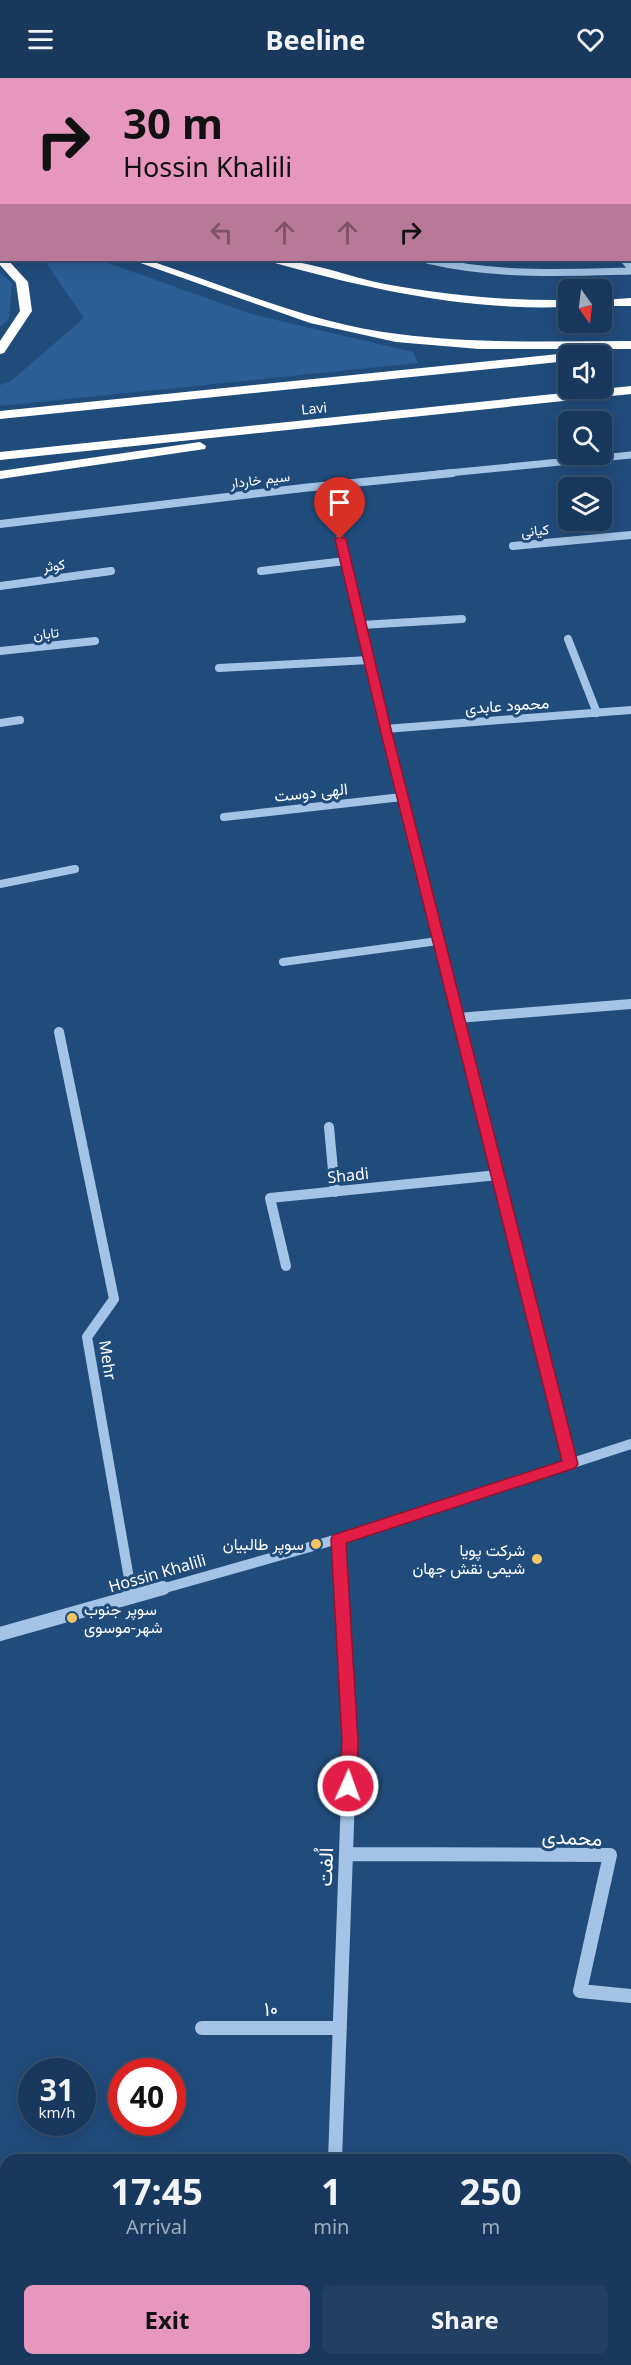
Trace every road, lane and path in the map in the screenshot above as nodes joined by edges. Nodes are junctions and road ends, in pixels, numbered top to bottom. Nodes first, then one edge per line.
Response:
1 (3, 261) edge
2 (141, 261) edge
3 (279, 261) edge
4 (430, 261) edge
5 (631, 269) edge
6 (631, 302) edge
7 (612, 303) edge
8 (558, 304) edge
9 (631, 345) edge
10 (0, 350) edge
11 (631, 351) edge
12 (612, 353) edge
13 (558, 358) edge
14 (631, 390) edge
15 (503, 403) junction
16 (0, 415) edge
17 (631, 454) edge
18 (0, 456) edge
19 (0, 475) edge
20 (0, 524) edge
21 (631, 535) edge
22 (340, 539) dead end
23 (513, 546) dead end
24 (345, 561) junction
25 (261, 571) dead end
26 (111, 572) dead end
27 (0, 586) edge
28 (462, 619) dead end
29 (361, 625) junction
30 (568, 639) dead end
31 (95, 641) dead end
32 (0, 651) edge
33 (369, 660) junction
34 (219, 668) dead end
35 (631, 710) edge
36 (597, 712) junction
37 (20, 720) dead end
38 (0, 723) edge
39 (385, 729) junction
40 (402, 796) junction
41 (224, 817) dead end
42 (75, 869) dead end
43 (0, 884) edge
44 (438, 941) junction
45 (284, 962) dead end
46 (631, 1004) edge
47 (458, 1018) junction
48 (59, 1032) dead end
49 (329, 1127) dead end
50 (498, 1175) junction
51 (335, 1192) junction
52 (286, 1266) dead end
53 (631, 1444) edge
54 (570, 1464) junction
55 (338, 1539) junction
56 (132, 1597) junction
57 (0, 1634) edge
58 (346, 1854) junction
59 (631, 1996) edge
60 (202, 2028) dead end
61 (340, 2028) junction
62 (335, 2154) edge

1 - 10 highway
2 - 9 highway
3 - 8 highway
4 - 5 street
6 - 7 highway
11 - 12 highway
13 - 16 highway, Lavi
14 - 15 highway, Lavi
15 - 18 highway, Lavi
15 - 19 highway
17 - 20 street, سیم خاردار
21 - 23 street, کیانی
22 - 24 street
24 - 25 street
24 - 29 street
26 - 27 street, کوثر
28 - 29 street
29 - 33 street
30 - 36 street
31 - 32 street, تابان
33 - 34 street
33 - 39 street
35 - 36 street, محمود عابدی
36 - 39 street, محمود عابدی
37 - 38 street
39 - 40 street
40 - 41 street, الهی دوست
40 - 44 street
42 - 43 street
44 - 45 street
44 - 47 street
46 - 47 street
47 - 50 street
48 - 56 street, Mehr
49 - 51 street
50 - 51 street, Shadi
50 - 54 street
51 - 52 street, Shadi
53 - 54 street, Hossin Khalili
54 - 55 street, Hossin Khalili
55 - 56 street, Hossin Khalili
55 - 58 street, اُلفت
56 - 57 street, Hossin Khalili
58 - 59 street, محمدی
58 - 61 street, اُلفت
60 - 61 street, ۱۰
61 - 62 street, اُلفت

